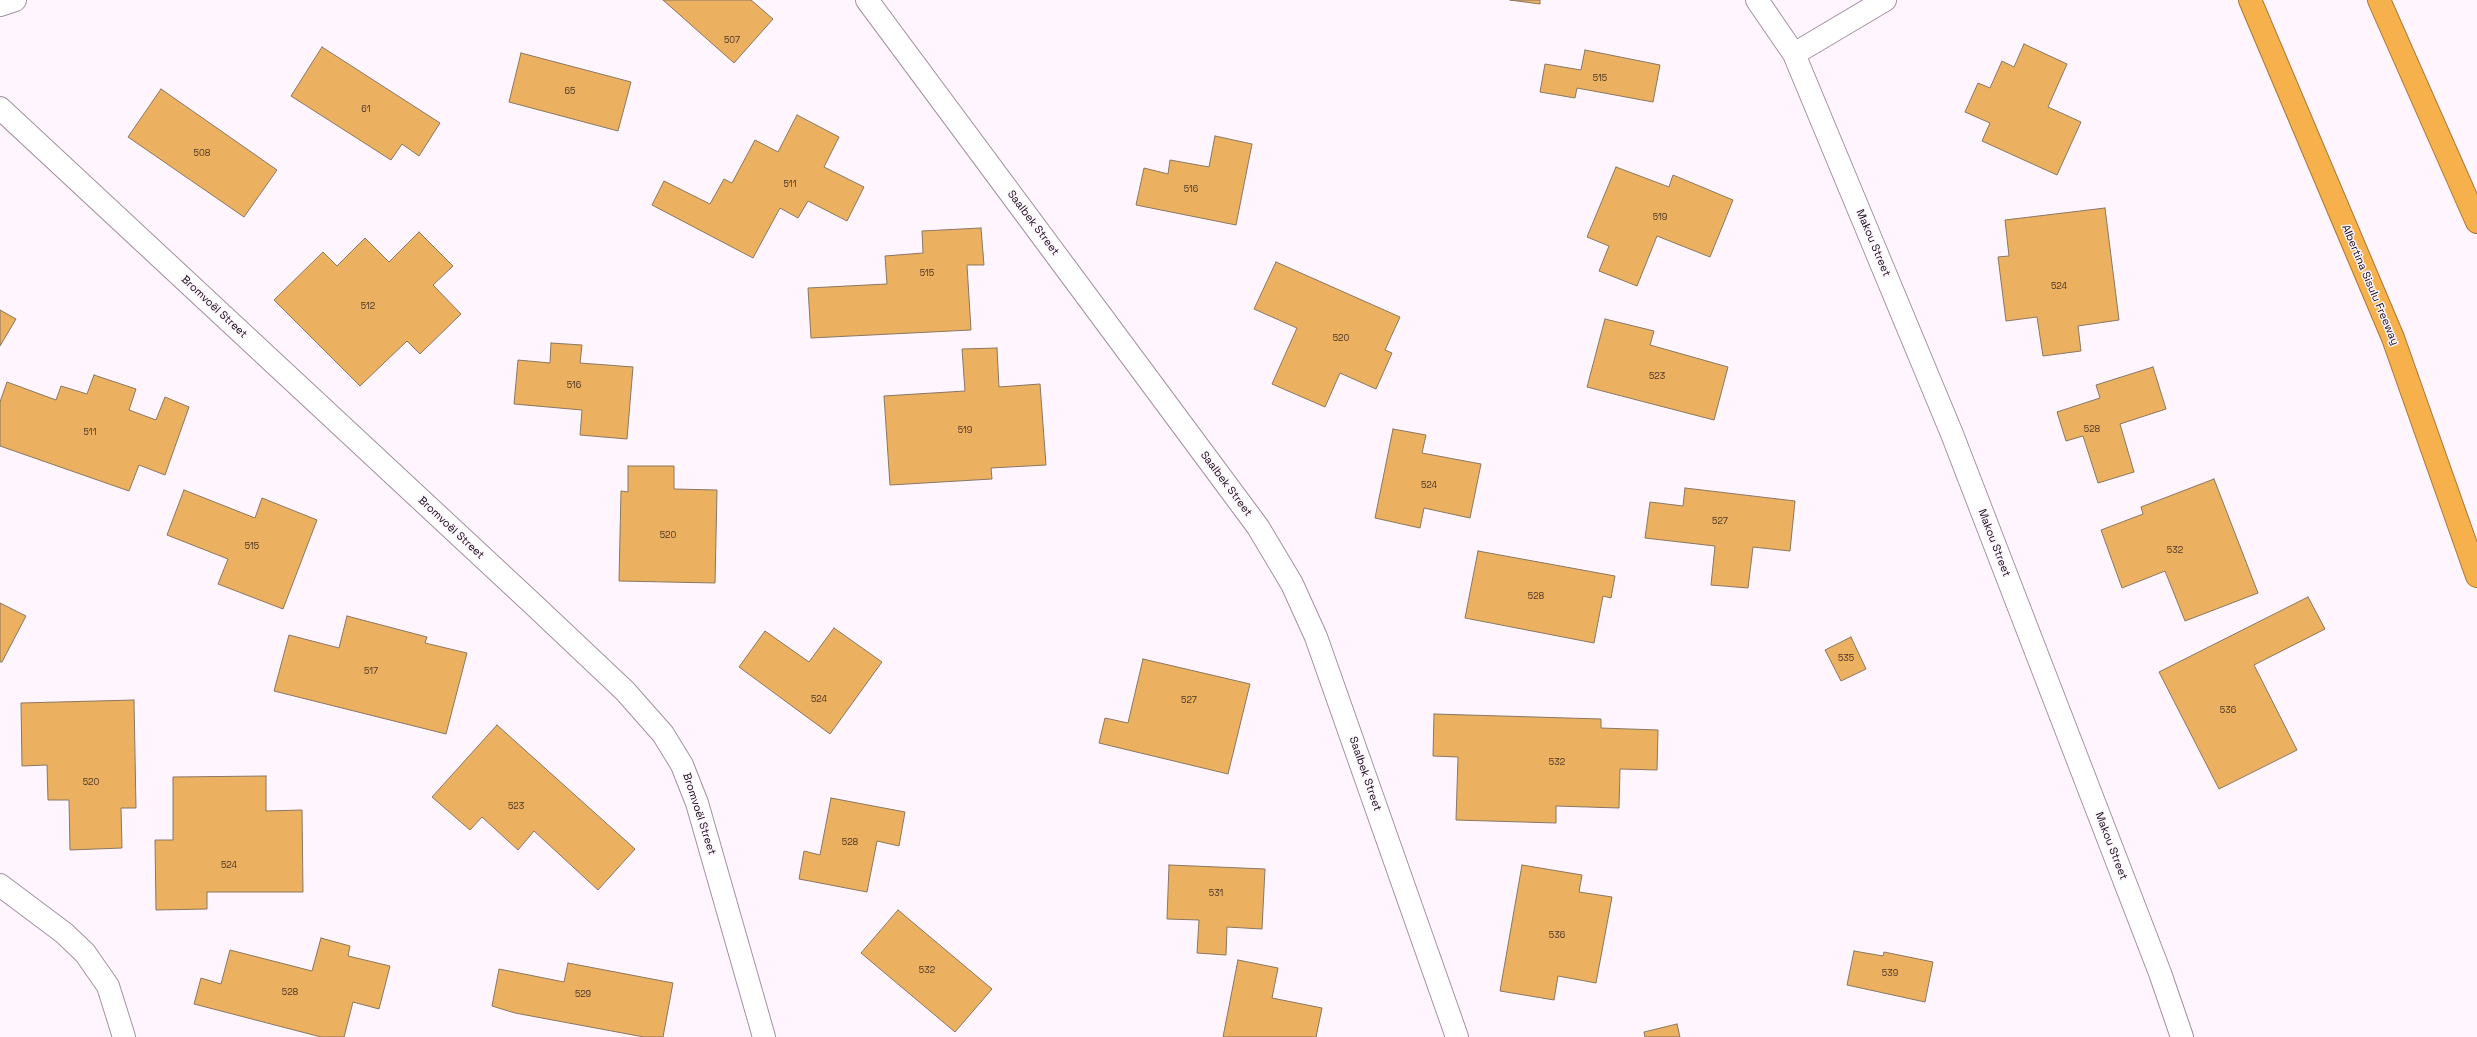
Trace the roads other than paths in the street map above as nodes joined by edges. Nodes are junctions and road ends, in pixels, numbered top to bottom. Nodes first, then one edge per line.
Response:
1 (15, 0) edge
2 (867, 0) edge
3 (1757, 0) edge
4 (1885, 0) edge
5 (2250, 0) edge
6 (2379, 0) edge
7 (0, 5) edge
8 (1794, 54) junction
9 (0, 108) edge
10 (2477, 222) edge
11 (2477, 576) edge
12 (0, 885) edge
13 (124, 1037) edge
14 (764, 1037) edge
15 (1457, 1037) edge
16 (2182, 1037) edge

1 - 7 street
2 - 15 street, Saalbek Street
3 - 8 street, Makou Street
4 - 8 street
5 - 11 highway, Albertina Sisulu Freeway
6 - 10 highway
8 - 16 street, Makou Street
9 - 14 street, Bromvoël Street
12 - 13 street

